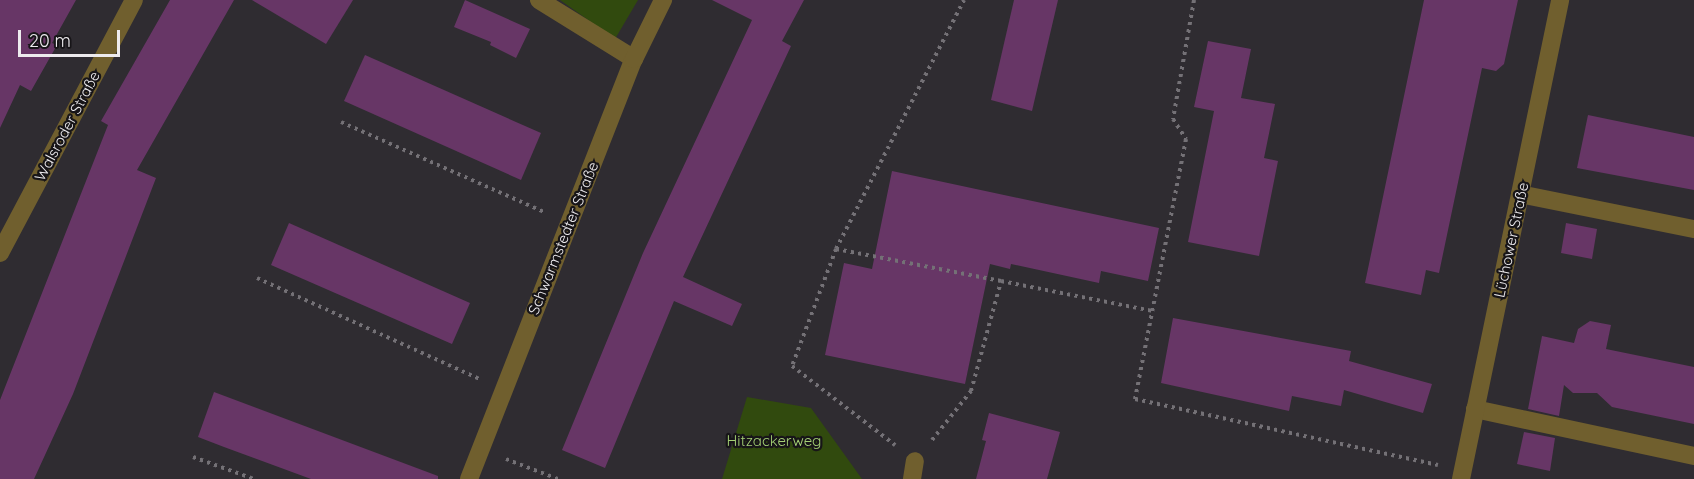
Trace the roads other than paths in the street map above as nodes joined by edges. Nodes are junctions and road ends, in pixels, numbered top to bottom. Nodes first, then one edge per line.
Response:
1 (134, 0) edge
2 (539, 0) edge
3 (663, 0) edge
4 (1560, 0) edge
5 (634, 59) junction
6 (1520, 194) junction
7 (1694, 229) edge
8 (0, 253) edge
9 (1475, 409) junction
10 (1694, 456) edge
11 (1462, 475) edge
12 (469, 479) edge

1 - 8 street, Walsroder Straße
2 - 5 street
3 - 5 street, Schwarmstedter Straße
4 - 6 street, Lüchower Straße
5 - 12 street, Schwarmstedter Straße
6 - 7 street
6 - 9 street, Lüchower Straße
9 - 10 street
9 - 11 street, Lüchower Straße

